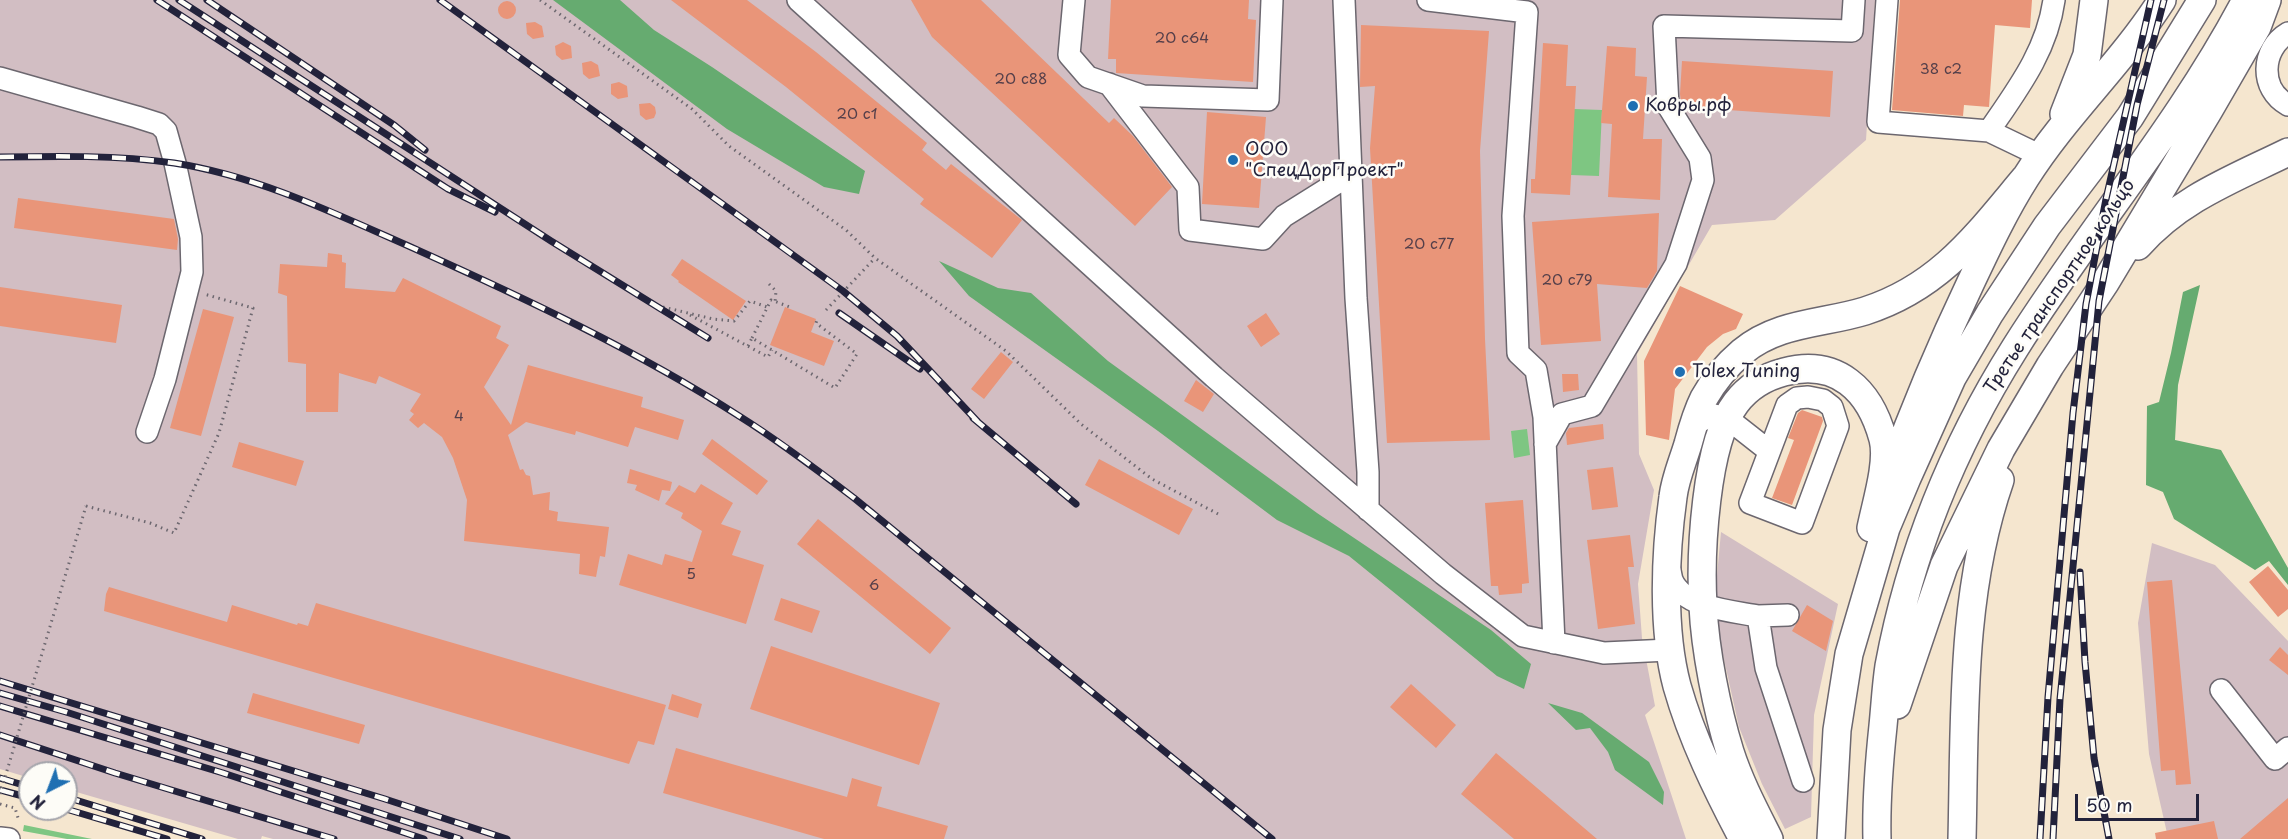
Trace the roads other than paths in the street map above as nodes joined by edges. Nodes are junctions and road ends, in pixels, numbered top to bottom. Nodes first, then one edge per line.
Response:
1 (798, 0) edge
2 (1074, 0) edge
3 (1272, 0) edge
4 (1344, 0) edge
5 (1428, 0) edge
6 (1854, 0) edge
7 (1887, 0) edge
8 (2054, 0) edge
9 (2094, 0) edge
10 (2163, 0) edge
11 (2202, 0) edge
12 (2246, 0) edge
13 (2268, 0) edge
14 (2288, 33) edge
15 (0, 78) edge
16 (1109, 84) junction
17 (2288, 105) edge
18 (1989, 131) junction
19 (2044, 151) junction
20 (2287, 155) edge
21 (1351, 174) junction
22 (2025, 177) junction
23 (2105, 283) junction
24 (2050, 366) junction
25 (1833, 372) junction
26 (1823, 400) junction
27 (1727, 418) junction
28 (1694, 424) junction
29 (147, 432) dead end
30 (1545, 445) junction
31 (1769, 451) junction
32 (1368, 510) junction
33 (1871, 528) junction
34 (1669, 562) junction
35 (1703, 605) junction
36 (1788, 615) dead end
37 (1758, 616) junction
38 (1554, 642) junction
39 (1669, 650) junction
40 (1849, 654) junction
41 (2221, 690) dead end
42 (2288, 748) edge
43 (1880, 757) junction
44 (1803, 781) dead end
45 (14, 830) edge
46 (0, 838) edge
47 (1743, 839) edge
48 (1769, 839) edge
49 (1831, 839) edge
50 (1877, 839) edge
51 (1962, 839) edge

1 - 32 street
2 - 16 street
3 - 16 street
4 - 21 street
5 - 30 street
6 - 30 street
7 - 18 street
8 - 18 street
9 - 19 main road
10 - 19 main road
11 - 40 main road
12 - 43 main road, Третье транспортное кольцо
13 - 23 main road
14 - 17 street
15 - 29 street
16 - 21 street
18 - 19 street
19 - 22 main road
20 - 23 main road
21 - 32 street
22 - 28 main road
22 - 33 main road
23 - 24 main road
24 - 43 main road
24 - 51 main road
25 - 26 street
25 - 27 main road
25 - 33 main road
26 - 31 street
26 - 31 street
27 - 28 street
27 - 31 street
27 - 35 main road
28 - 34 main road
30 - 38 street
32 - 38 street
33 - 40 main road
34 - 35 street
34 - 39 main road
35 - 37 street
35 - 48 main road
36 - 37 street
37 - 44 street
38 - 39 street
39 - 47 main road
40 - 49 main road
41 - 42 street
43 - 50 main road, Третье транспортное кольцо
45 - 46 street

